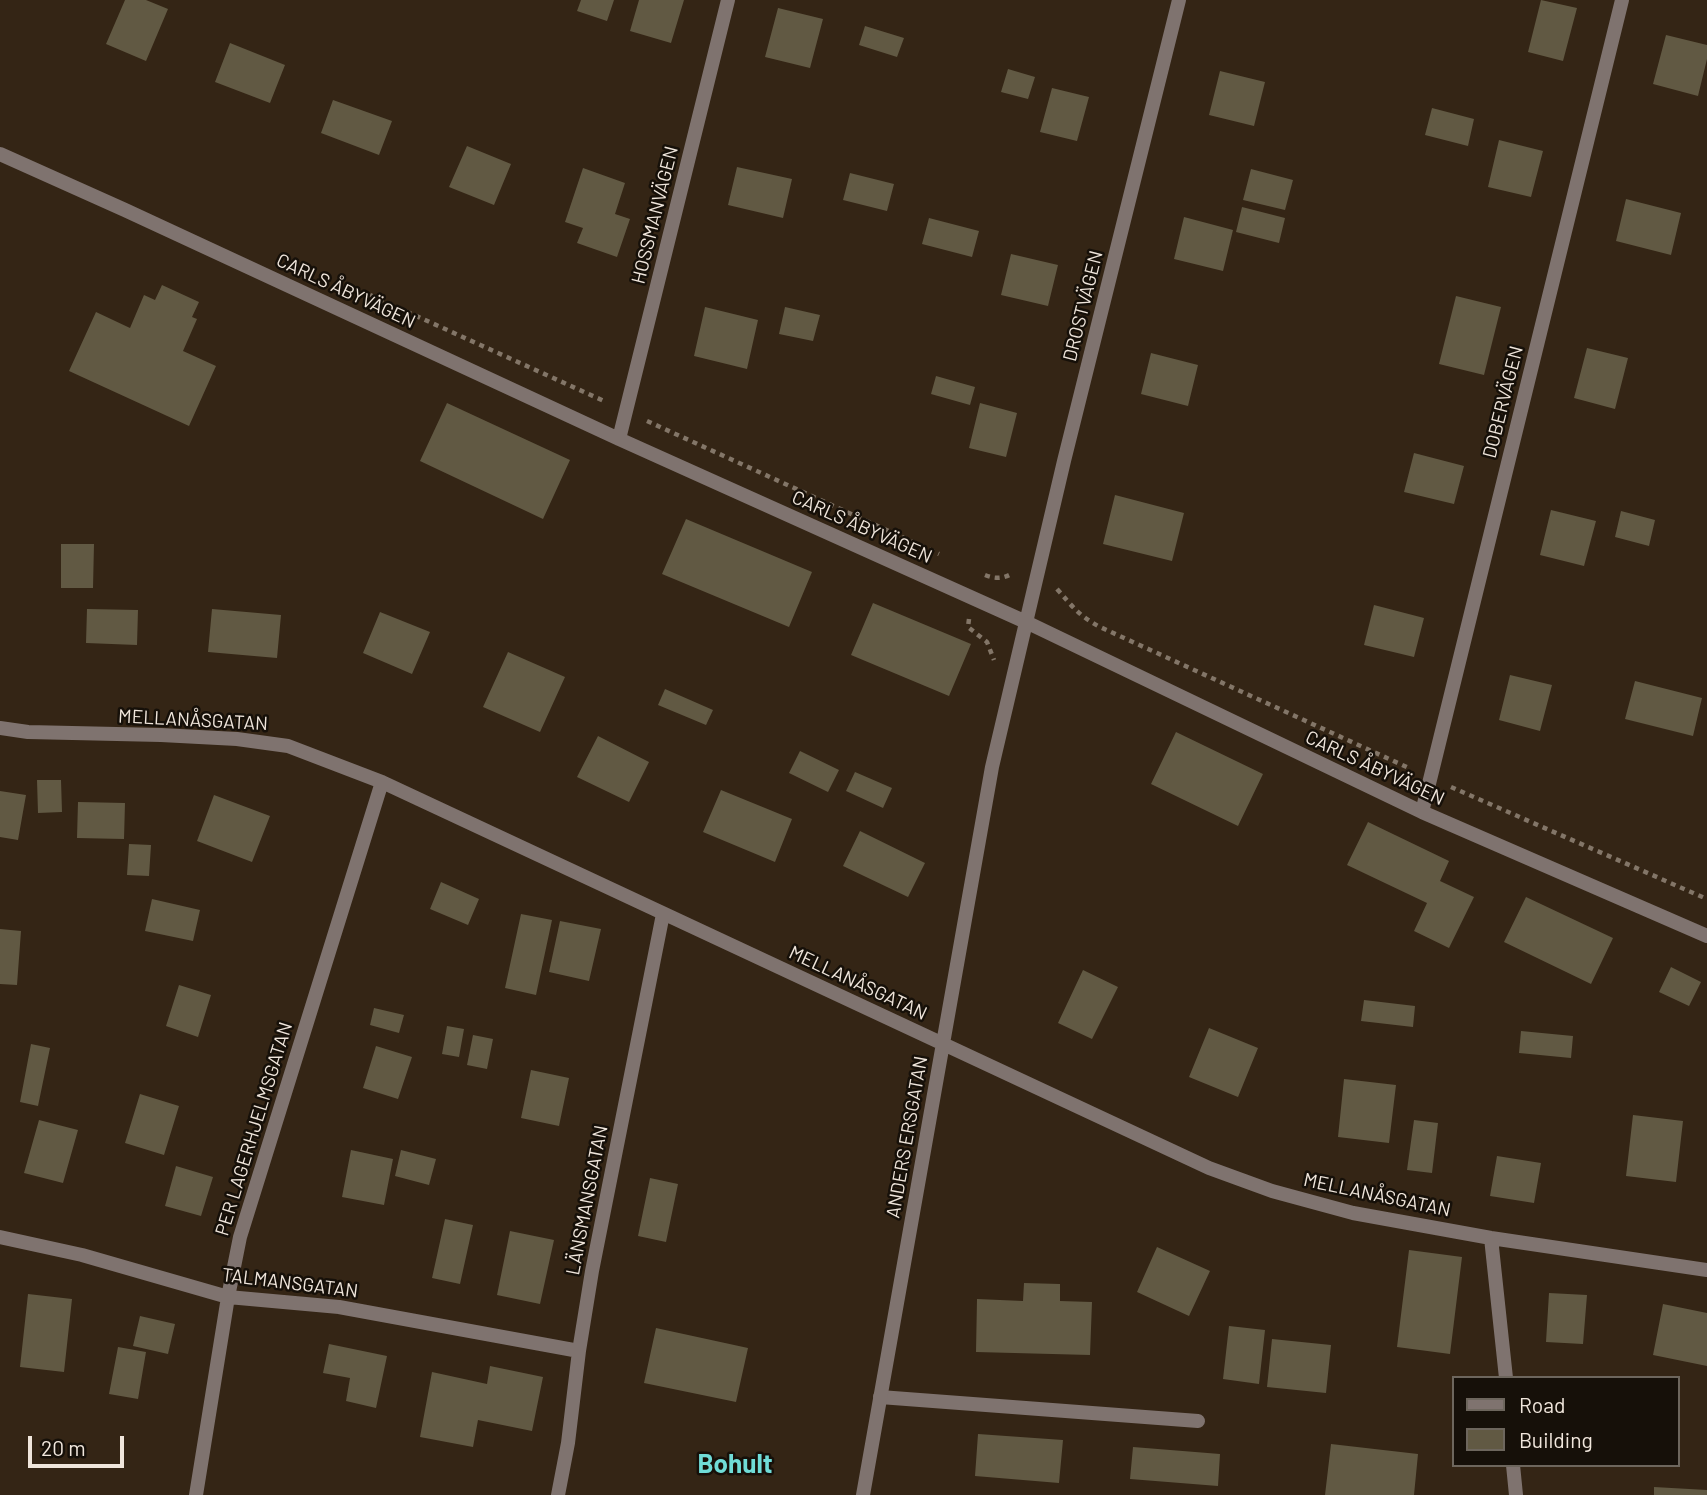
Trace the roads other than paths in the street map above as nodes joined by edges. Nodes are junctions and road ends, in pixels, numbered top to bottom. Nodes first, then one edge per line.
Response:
1 (728, 0) edge
2 (1179, 0) edge
3 (1622, 0) edge
4 (0, 154) edge
5 (618, 439) junction
6 (1026, 622) junction
7 (0, 728) edge
8 (382, 782) junction
9 (1422, 812) junction
10 (663, 914) junction
11 (1707, 936) edge
12 (943, 1044) junction
13 (0, 1237) edge
14 (1491, 1238) junction
15 (1707, 1270) edge
16 (228, 1297) junction
17 (579, 1351) junction
18 (1506, 1376) edge
19 (880, 1397) junction
20 (1198, 1421) dead end
21 (1513, 1467) edge
22 (196, 1495) edge
23 (558, 1495) edge
24 (863, 1495) edge
25 (1516, 1495) edge

1 - 5 street, HOSSMANVÄGEN
2 - 6 street, DROSTVÄGEN
3 - 9 street, DOBERVÄGEN
4 - 5 street, CARLS ÅBYVÄGEN
5 - 6 street, CARLS ÅBYVÄGEN
6 - 9 street, CARLS ÅBYVÄGEN
6 - 12 street, ANDERS ERSGATAN
7 - 8 street, MELLANÅSGATAN
8 - 10 street, MELLANÅSGATAN
8 - 16 street, PER LAGERHJELMSGATAN
9 - 11 street, CARLS ÅBYVÄGEN
10 - 12 street, MELLANÅSGATAN
10 - 17 street, LÄNSMANSGATAN
12 - 14 street, MELLANÅSGATAN
12 - 19 street, ANDERS ERSGATAN
13 - 16 street, TALMANSGATAN
14 - 15 street, MELLANÅSGATAN
14 - 18 street
16 - 17 street, TALMANSGATAN
16 - 22 street, PER LAGERHJELMSGATAN
17 - 23 street, LÄNSMANSGATAN
19 - 20 street
19 - 24 street, ANDERS ERSGATAN
21 - 25 street

